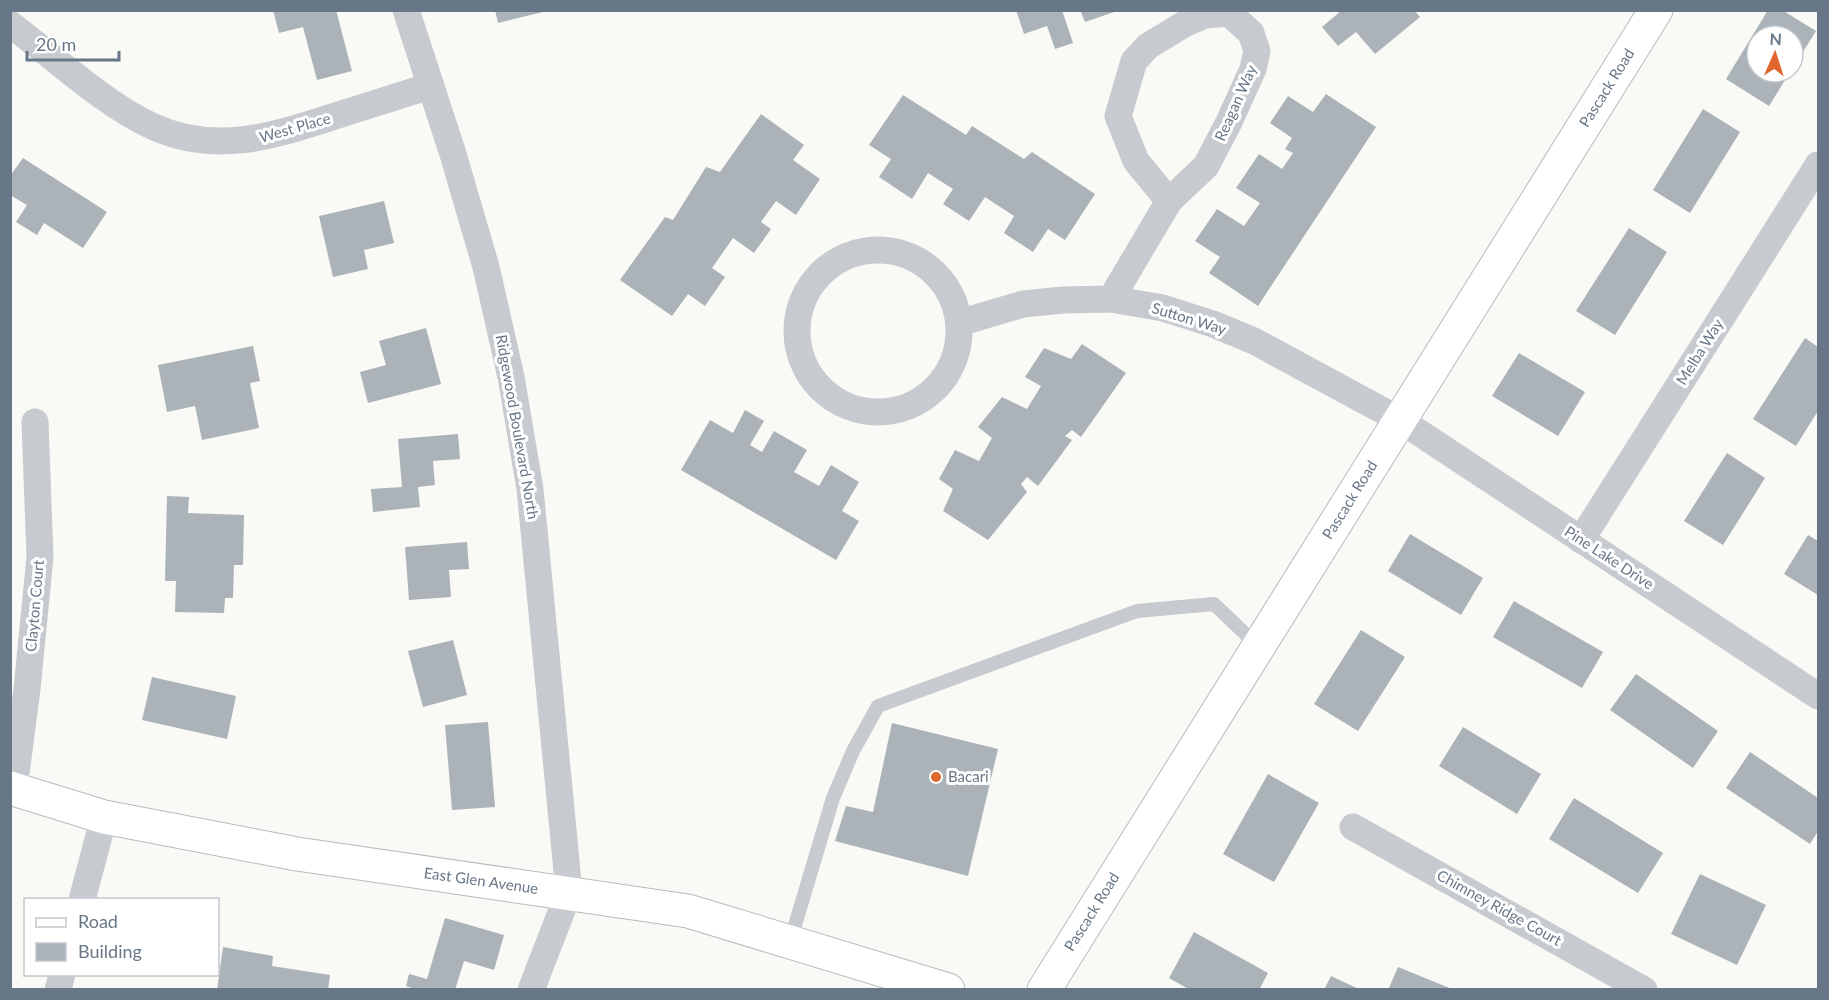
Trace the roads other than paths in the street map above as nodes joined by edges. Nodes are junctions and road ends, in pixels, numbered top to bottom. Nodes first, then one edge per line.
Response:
1 (406, 10) edge
2 (1656, 10) edge
3 (10, 24) edge
4 (430, 86) junction
5 (1818, 165) edge
6 (1169, 201) junction
7 (1111, 299) junction
8 (959, 323) junction
9 (1400, 420) junction
10 (34, 422) dead end
11 (1581, 540) junction
12 (1259, 646) junction
13 (1818, 696) edge
14 (12, 789) edge
15 (104, 818) junction
16 (1353, 827) dead end
17 (569, 892) junction
18 (83, 898) edge
19 (789, 942) junction
20 (531, 990) edge
21 (948, 990) edge
22 (1044, 990) edge
23 (1644, 990) edge

1 - 4 street, Ridgewood Boulevard North
2 - 9 street, Pascack Road
3 - 4 street, West Place
4 - 17 street, Ridgewood Boulevard North
5 - 11 street, Melba Way
6 - 6 street, Reagan Way
6 - 7 street, Reagan Way
7 - 8 street, Sutton Way
7 - 9 street, Sutton Way
8 - 8 street
9 - 11 street, Pine Lake Drive
9 - 12 street, Pascack Road
10 - 14 street, Clayton Court
11 - 13 street, Pine Lake Drive
12 - 19 lane
12 - 22 street, Pascack Road
14 - 15 street, East Glen Avenue
15 - 17 street, East Glen Avenue
15 - 18 street
16 - 23 street, Chimney Ridge Court
17 - 19 street, East Glen Avenue
17 - 20 street
19 - 21 street, East Glen Avenue

